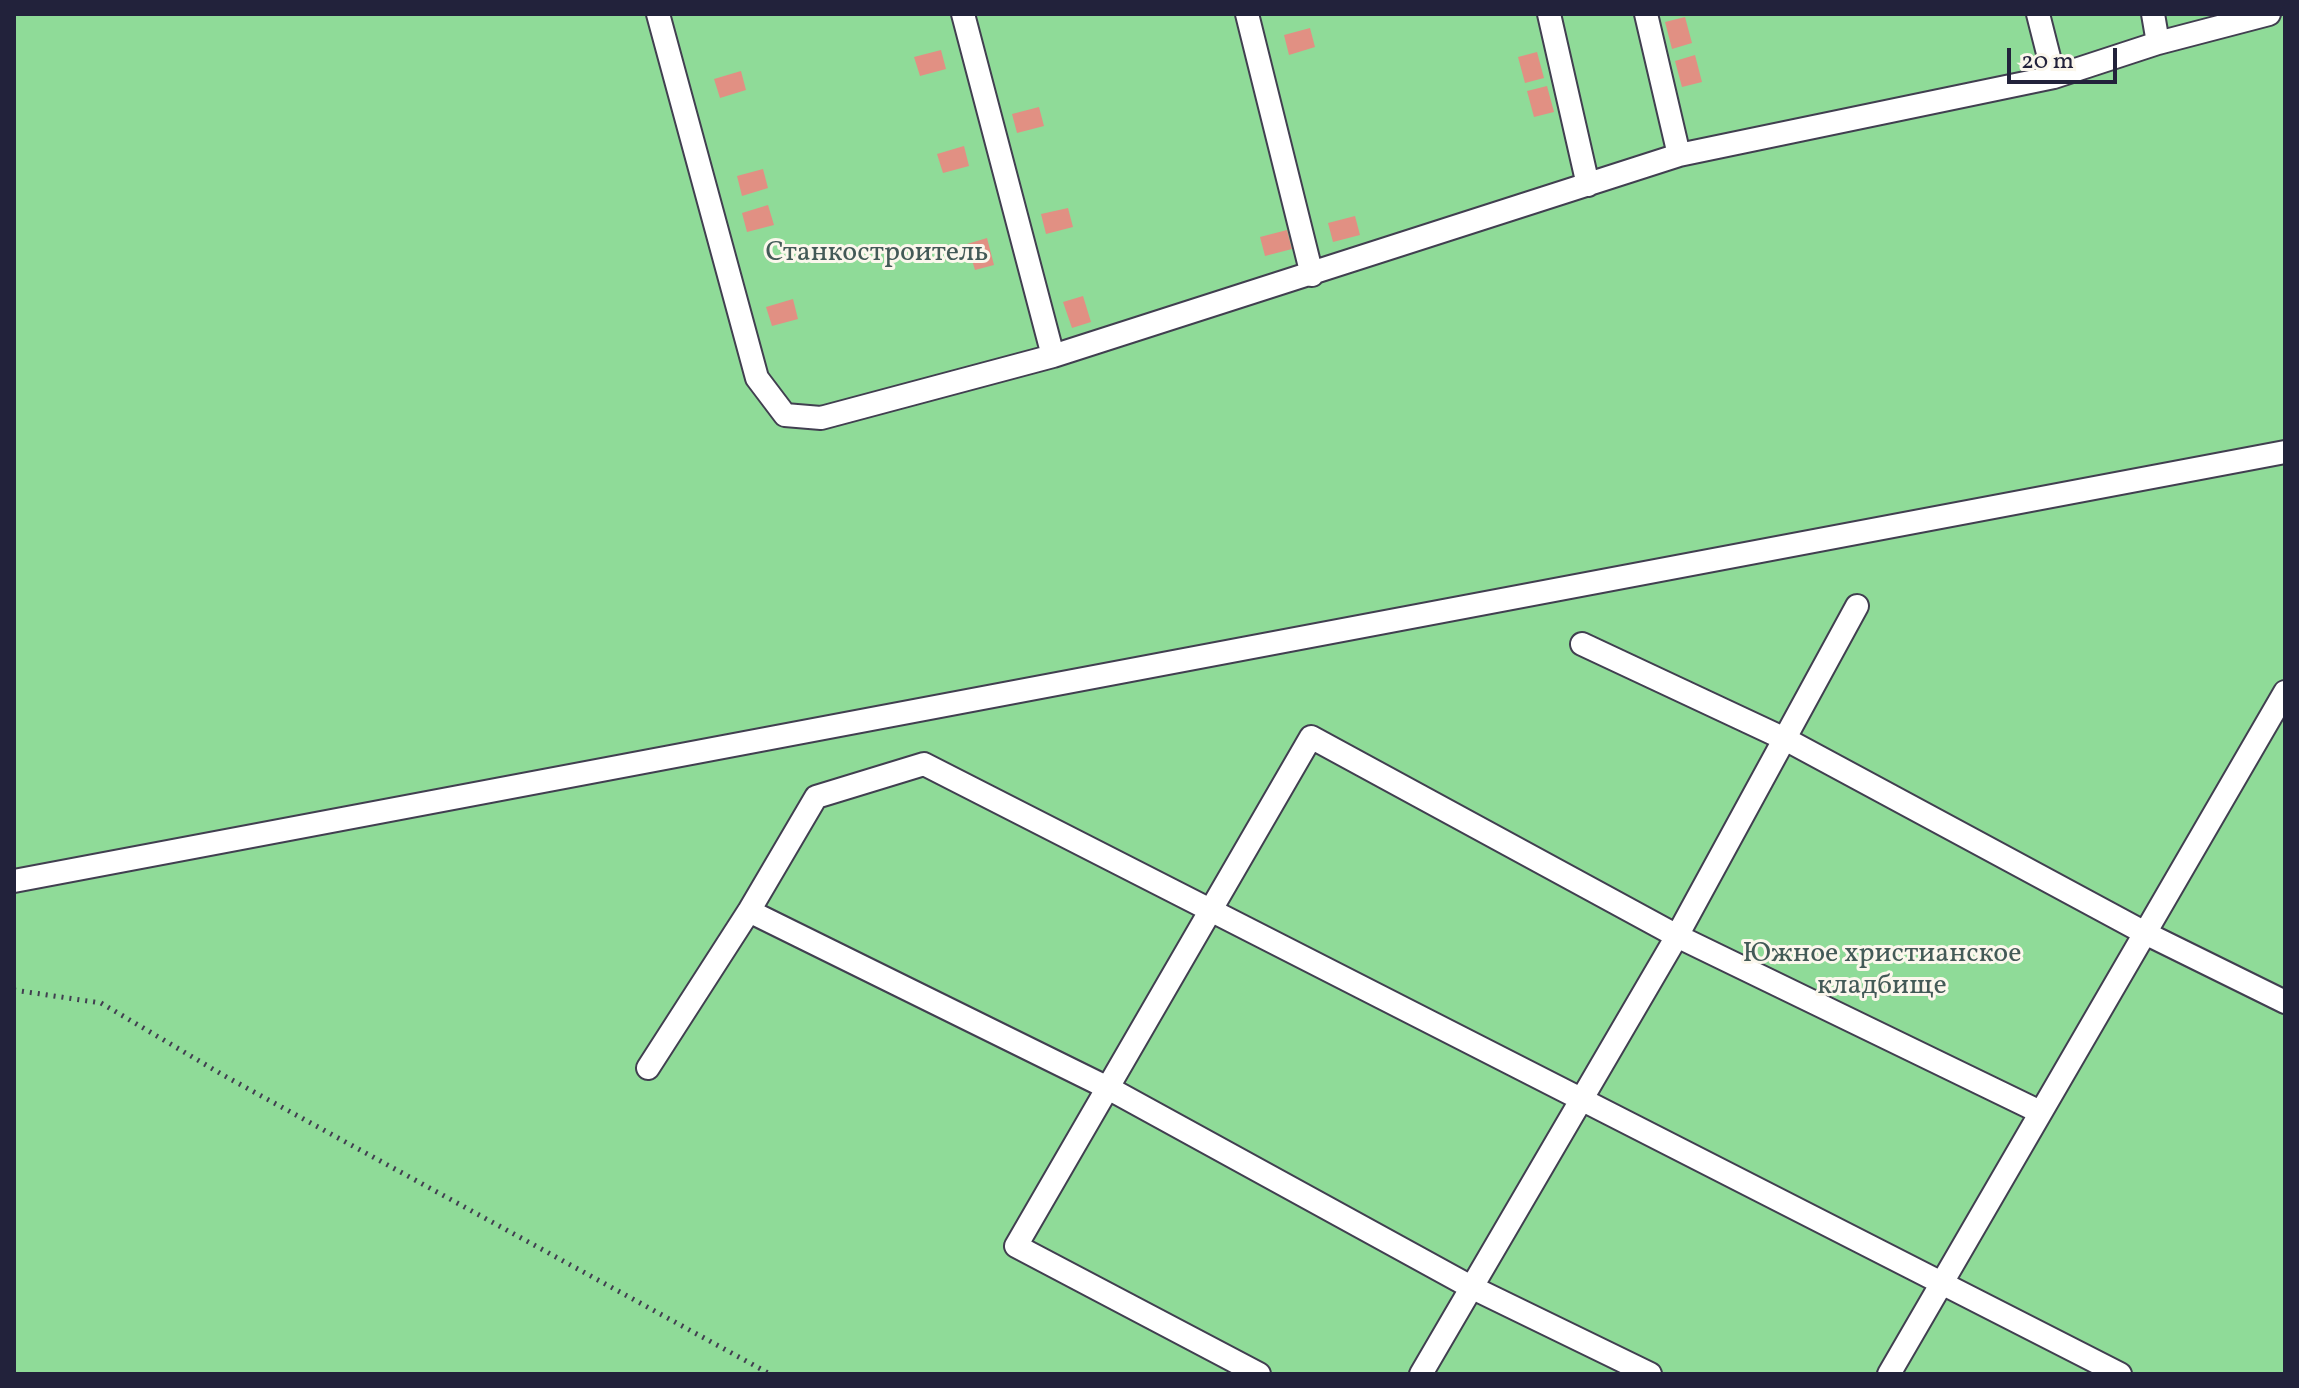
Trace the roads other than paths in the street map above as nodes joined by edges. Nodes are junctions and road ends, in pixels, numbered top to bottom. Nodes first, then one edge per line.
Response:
1 (658, 14) edge
2 (963, 14) edge
3 (1247, 14) edge
4 (1549, 14) edge
5 (1646, 14) edge
6 (2038, 14) edge
7 (2153, 14) edge
8 (2269, 14) edge
9 (2158, 43) junction
10 (2054, 77) junction
11 (1679, 155) junction
12 (1588, 185) junction
13 (1312, 275) junction
14 (1053, 356) junction
15 (2285, 452) edge
16 (1857, 606) dead end
17 (1582, 644) dead end
18 (2285, 692) edge
19 (1787, 740) junction
20 (14, 881) edge
21 (749, 911) junction
22 (1211, 912) junction
23 (2145, 933) junction
24 (1677, 936) junction
25 (2285, 1002) edge
26 (648, 1068) dead end
27 (1110, 1089) junction
28 (1584, 1098) junction
29 (2040, 1112) junction
30 (1940, 1282) junction
31 (1469, 1286) junction
32 (1259, 1374) edge
33 (1421, 1374) edge
34 (1650, 1374) edge
35 (1889, 1374) edge
36 (2120, 1374) edge

1 - 14 lane
2 - 14 lane
3 - 13 lane
4 - 12 lane
5 - 11 lane
6 - 10 lane
7 - 9 lane
8 - 9 lane
9 - 10 lane
10 - 11 lane
11 - 12 lane
12 - 13 lane
13 - 14 lane
15 - 20 lane
16 - 19 lane
17 - 19 lane
18 - 23 lane
19 - 23 lane
19 - 24 lane
21 - 22 lane
21 - 26 lane
21 - 27 lane
22 - 24 lane
22 - 27 lane
22 - 28 lane
23 - 25 lane
23 - 29 lane
24 - 28 lane
24 - 29 lane
27 - 31 lane
27 - 32 lane
28 - 30 lane
28 - 31 lane
29 - 30 lane
30 - 35 lane
30 - 36 lane
31 - 33 lane
31 - 34 lane

